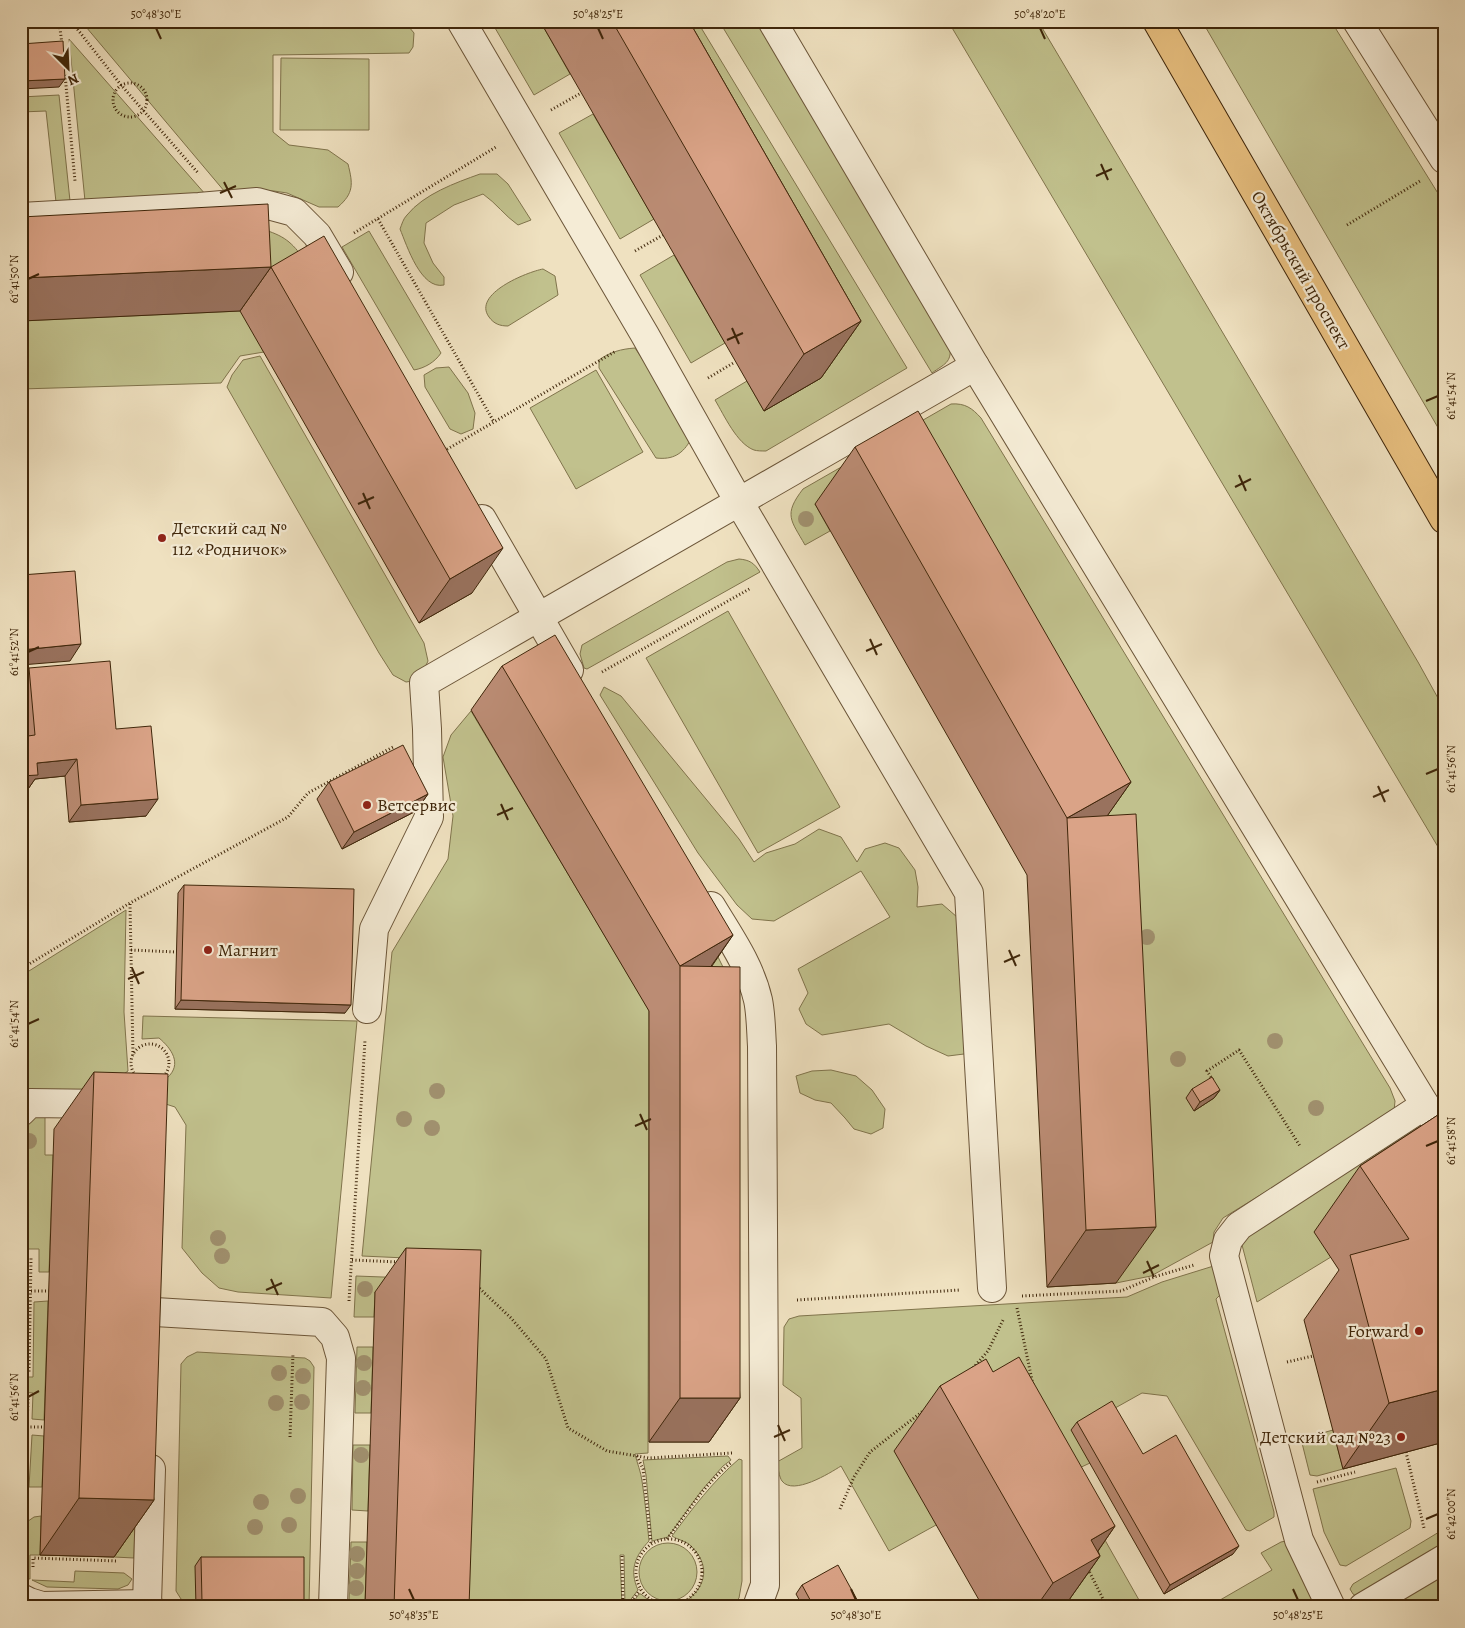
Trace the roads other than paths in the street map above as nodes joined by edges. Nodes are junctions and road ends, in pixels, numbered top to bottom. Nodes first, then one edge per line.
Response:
1 (461, 21) edge
2 (772, 21) edge
3 (1158, 21) edge
4 (1357, 21) edge
5 (1436, 168) edge
6 (21, 217) edge
7 (350, 291) edge
8 (975, 366) junction
9 (472, 501) edge
10 (739, 502) junction
11 (1444, 519) edge
12 (540, 617) junction
13 (580, 689) edge
14 (700, 888) edge
15 (367, 1009) road end
16 (143, 1093) edge
17 (1425, 1105) junction
18 (21, 1112) edge
19 (1444, 1136) edge
20 (1003, 1292) road end
21 (154, 1341) edge
22 (151, 1448) edge
23 (1444, 1559) edge
24 (21, 1598) edge
25 (148, 1606) edge
26 (334, 1607) edge
27 (757, 1607) edge
28 (1331, 1607) edge
29 (1363, 1607) edge

1 - 10 street
2 - 8 street
3 - 11 main road, Октябрьский проспект
4 - 5 street
6 - 7 street
8 - 10 street
8 - 17 street
9 - 12 street
10 - 12 street
10 - 20 street
12 - 13 street
12 - 15 street
14 - 27 street
16 - 18 street
17 - 19 street
17 - 28 street
21 - 26 street
22 - 25 street
23 - 29 street
24 - 25 street

